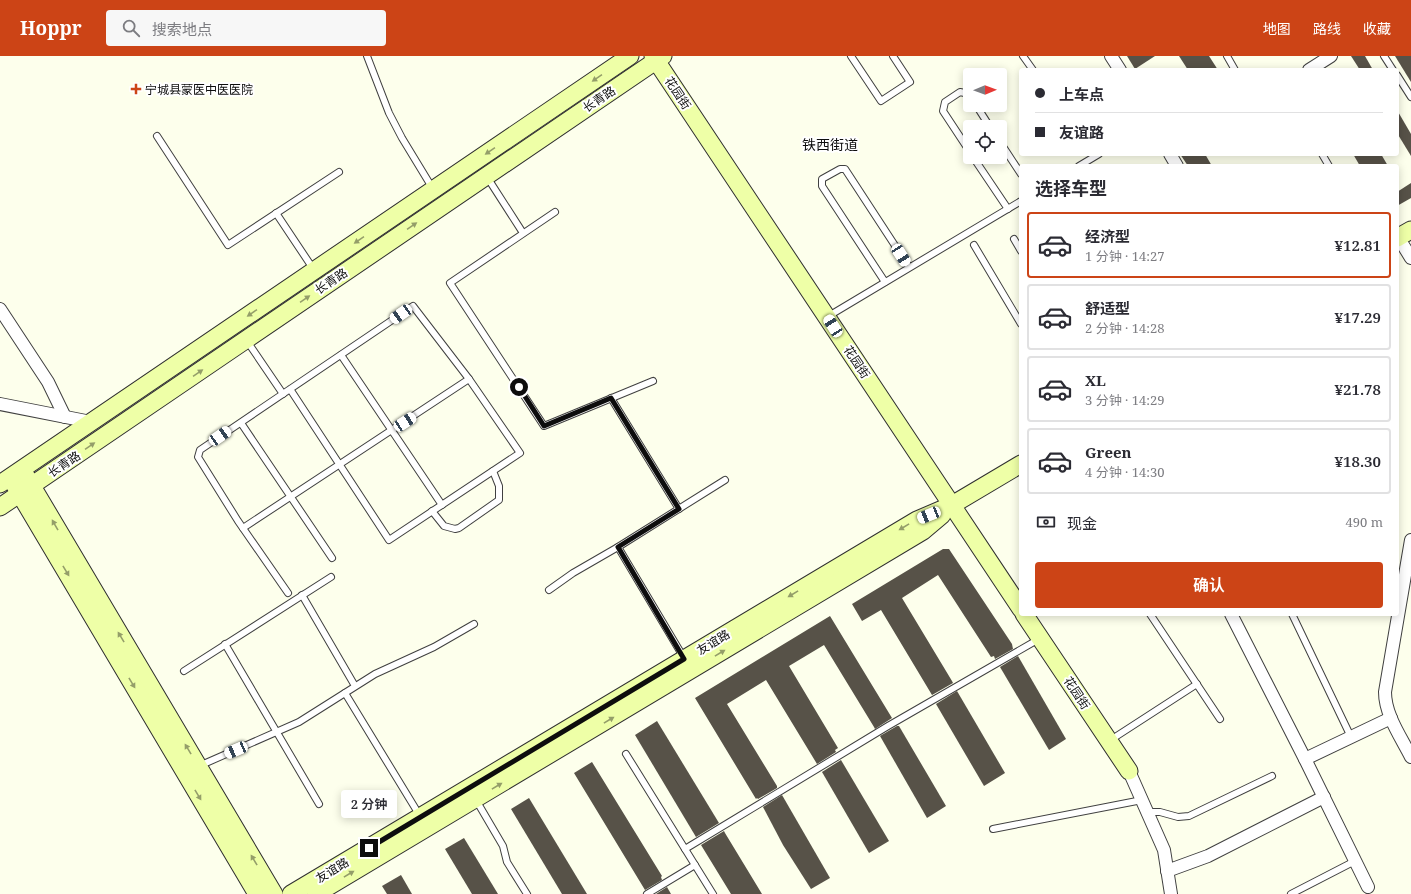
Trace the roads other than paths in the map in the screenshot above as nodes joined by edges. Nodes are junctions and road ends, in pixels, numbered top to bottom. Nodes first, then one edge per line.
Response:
1 (367, 56) edge
2 (630, 56) edge
3 (851, 56) edge
4 (893, 56) edge
5 (1024, 56) edge
6 (1111, 56) edge
7 (1227, 56) edge
8 (1331, 56) edge
9 (1384, 56) edge
10 (657, 58) edge
11 (1031, 68) edge
12 (1119, 68) edge
13 (1234, 68) edge
14 (1312, 68) edge
15 (1392, 68) edge
16 (1399, 79) edge
17 (963, 93) edge
18 (1411, 97) edge
19 (157, 136) dead end
20 (963, 141) edge
21 (1007, 153) edge
22 (1089, 157) edge
23 (978, 164) edge
24 (1081, 164) edge
25 (1019, 171) edge
26 (339, 172) dead end
27 (487, 176) junction
28 (433, 189) junction
29 (1019, 202) edge
30 (1008, 209) junction
31 (555, 212) dead end
32 (276, 213) junction
33 (523, 233) junction
34 (1402, 235) edge
35 (1014, 239) dead end
36 (974, 245) dead end
37 (1019, 248) edge
38 (1411, 258) edge
39 (909, 267) junction
40 (314, 270) junction
41 (884, 282) junction
42 (0, 309) edge
43 (827, 317) junction
44 (1019, 320) edge
45 (246, 340) junction
46 (341, 355) junction
47 (469, 379) junction
48 (653, 381) dead end
49 (290, 389) junction
50 (283, 394) junction
51 (611, 398) junction
52 (0, 404) edge
53 (65, 417) junction
54 (91, 422) junction
55 (241, 423) junction
56 (392, 430) junction
57 (339, 464) junction
58 (1019, 465) edge
59 (493, 471) junction
60 (11, 477) edge
61 (725, 480) dead end
62 (26, 490) junction
63 (290, 497) junction
64 (442, 505) junction
65 (952, 505) junction
66 (0, 507) edge
67 (679, 509) junction
68 (432, 511) junction
69 (243, 528) junction
70 (1411, 540) edge
71 (618, 547) junction
72 (1410, 556) edge
73 (332, 558) dead end
74 (331, 576) dead end
75 (549, 590) dead end
76 (288, 592) dead end
77 (302, 595) junction
78 (1019, 606) edge
79 (1025, 616) edge
80 (1151, 616) edge
81 (1232, 616) edge
82 (1293, 616) edge
83 (1399, 616) edge
84 (1399, 616) edge
85 (474, 624) dead end
86 (1040, 638) junction
87 (225, 644) junction
88 (684, 659) junction
89 (184, 671) dead end
90 (1197, 684) junction
91 (355, 686) junction
92 (345, 693) junction
93 (1391, 718) junction
94 (1220, 719) dead end
95 (277, 732) junction
96 (1351, 737) junction
97 (1109, 741) junction
98 (626, 754) dead end
99 (1411, 757) edge
100 (1305, 759) junction
101 (198, 766) junction
102 (1129, 771) joint
103 (1272, 776) dead end
104 (1324, 797) junction
105 (475, 799) junction
106 (1142, 800) junction
107 (319, 804) dead end
108 (1147, 812) junction
109 (420, 817) junction
110 (993, 829) dead end
111 (685, 849) junction
112 (1355, 861) junction
113 (695, 865) junction
114 (1167, 871) junction
115 (1368, 887) dead end
116 (257, 894) edge
117 (274, 894) edge
118 (291, 894) edge
119 (316, 894) edge
120 (526, 894) edge
121 (647, 894) edge
122 (712, 894) edge
123 (1171, 894) edge
124 (1291, 894) edge

1 - 28 lane
2 -> 28 street, 长青路
3 - 4 lane
5 - 11 lane
6 - 12 street
7 - 13 lane
8 - 14 street
9 - 15 lane
10 - 27 street, 长青路
10 - 43 street, 花园街
16 - 18 lane
17 - 20 lane
19 - 32 lane
21 - 25 lane
22 - 24 lane
23 - 30 lane
26 - 32 lane
27 - 33 lane
45 -> 27 street, 长青路
28 -> 40 street, 长青路
29 - 30 lane
30 - 39 lane
31 - 33 lane
32 - 40 lane
33 - 51 lane
34 - 38 street
35 - 37 lane
36 - 44 lane
39 - 41 lane
39 - 41 lane
40 -> 54 street, 长青路
41 - 43 lane
42 - 53 street
43 - 65 street, 花园街
45 - 50 lane
62 -> 45 street, 长青路
46 - 47 lane
46 - 49 lane
46 - 56 lane
47 - 56 lane
47 - 59 lane
48 - 51 lane
49 - 50 lane
49 - 57 lane
50 - 55 lane
51 - 67 lane
52 - 53 street
53 - 54 street
54 - 60 street, 长青路
55 - 63 lane
55 - 69 lane
56 - 57 lane
56 - 64 lane
57 - 63 lane
57 - 68 lane
58 - 65 street, 友谊路
59 - 64 lane
59 - 68 lane
60 - 62 street
61 - 67 lane
62 - 66 street, 长青路
101 -> 62 street
62 -> 116 street
63 - 69 lane
63 - 73 lane
64 - 68 lane
65 - 78 street, 花园街
65 -> 88 street, 友谊路
105 -> 65 street, 友谊路
67 - 71 lane
69 - 76 lane
70 - 72 street
71 - 75 lane
71 - 88 lane
72 - 83 street
74 - 77 lane
77 - 87 lane
77 - 91 lane
79 - 86 street, 花园街
80 - 90 lane
81 - 100 street
82 - 96 lane
84 - 93 street
85 - 91 lane
86 - 97 street, 花园街
86 - 111 lane
87 - 89 lane
87 - 95 lane
88 - 109 street, 友谊路
90 - 94 lane
90 - 97 lane
91 - 92 lane
92 - 95 lane
92 - 109 lane
93 - 96 street
93 - 99 street
95 - 101 lane
95 - 107 lane
96 - 100 street
97 - 102 street, 花园街
98 - 111 lane
100 - 104 street
117 -> 101 street
102 - 106 street
103 - 108 lane
104 - 112 street
104 - 114 street
119 -> 105 street, 友谊路
105 - 120 lane
106 - 108 street
106 - 110 lane
108 - 114 street
109 - 118 street, 友谊路
111 - 113 lane
112 - 115 street
112 - 124 lane
113 - 121 lane
113 - 122 lane
114 - 123 street

